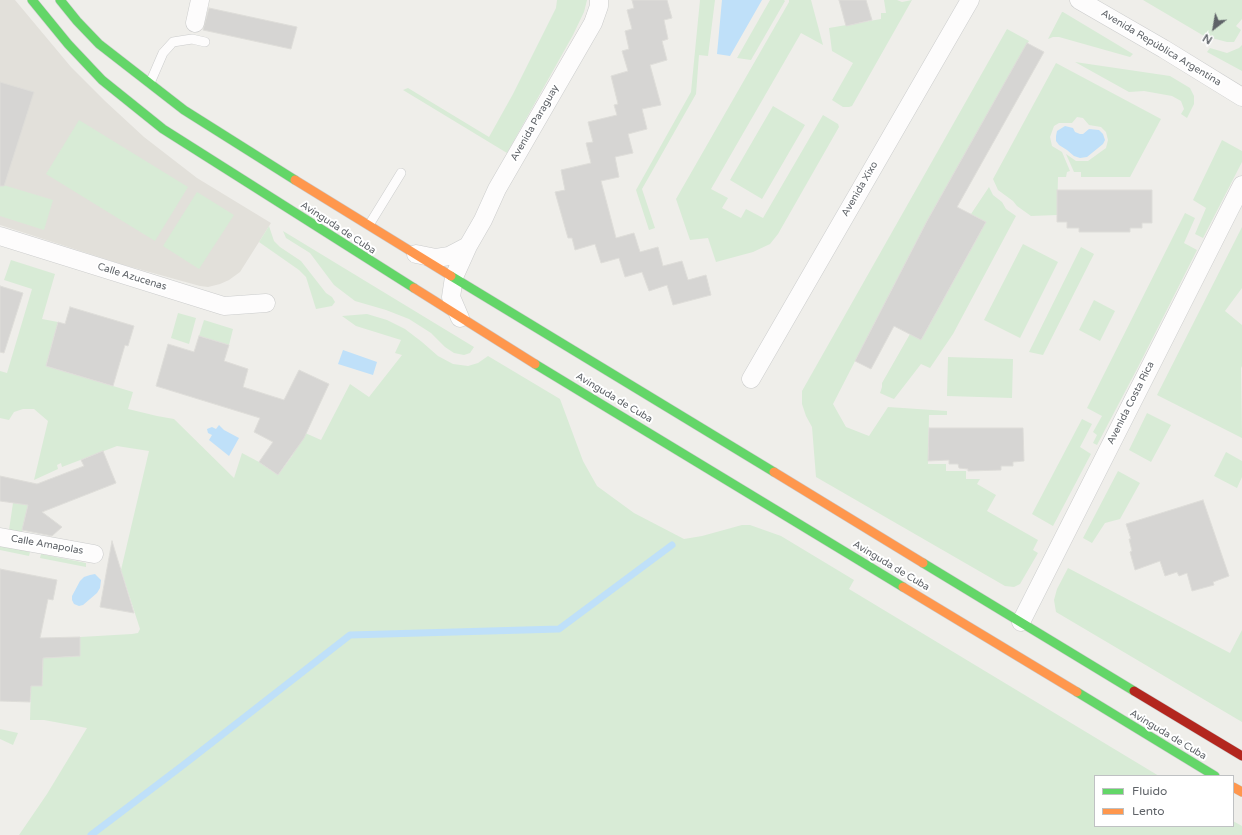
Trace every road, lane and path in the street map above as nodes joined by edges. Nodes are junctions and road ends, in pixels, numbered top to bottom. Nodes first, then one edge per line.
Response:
1 (32, 0) edge
2 (60, 0) edge
3 (200, 0) edge
4 (599, 0) edge
5 (970, 0) edge
6 (1079, 0) edge
7 (194, 23) dead end
8 (205, 42) dead end
9 (150, 84) junction
10 (1242, 97) edge
11 (401, 173) dead end
12 (1242, 185) edge
13 (369, 225) junction
14 (0, 236) edge
15 (468, 246) junction
16 (414, 254) junction
17 (454, 278) junction
18 (266, 304) dead end
19 (460, 318) junction
20 (751, 379) dead end
21 (0, 537) edge
22 (94, 554) dead end
23 (1021, 622) junction
24 (1242, 756) edge
25 (1213, 775) edge

1 - 19 main road, Avinguda de Cuba
2 - 9 main road, Avinguda de Cuba
3 - 7 street
4 - 15 street, Avenida Paraguay
5 - 20 street, Avenida Xixo
6 - 10 street, Avenida República Argentina
8 - 9 lane
9 - 13 main road, Avinguda de Cuba
11 - 13 lane
12 - 23 street, Avenida Costa Rica
13 - 16 main road, Avinguda de Cuba
14 - 18 street, Calle Azucenas
15 - 16 street
15 - 17 street, Avenida Paraguay
16 - 17 main road, Avinguda de Cuba
17 - 19 street, Avenida Paraguay
17 - 23 main road, Avinguda de Cuba
19 - 25 main road, Avinguda de Cuba
21 - 22 street, Calle Amapolas
23 - 24 main road, Avinguda de Cuba

